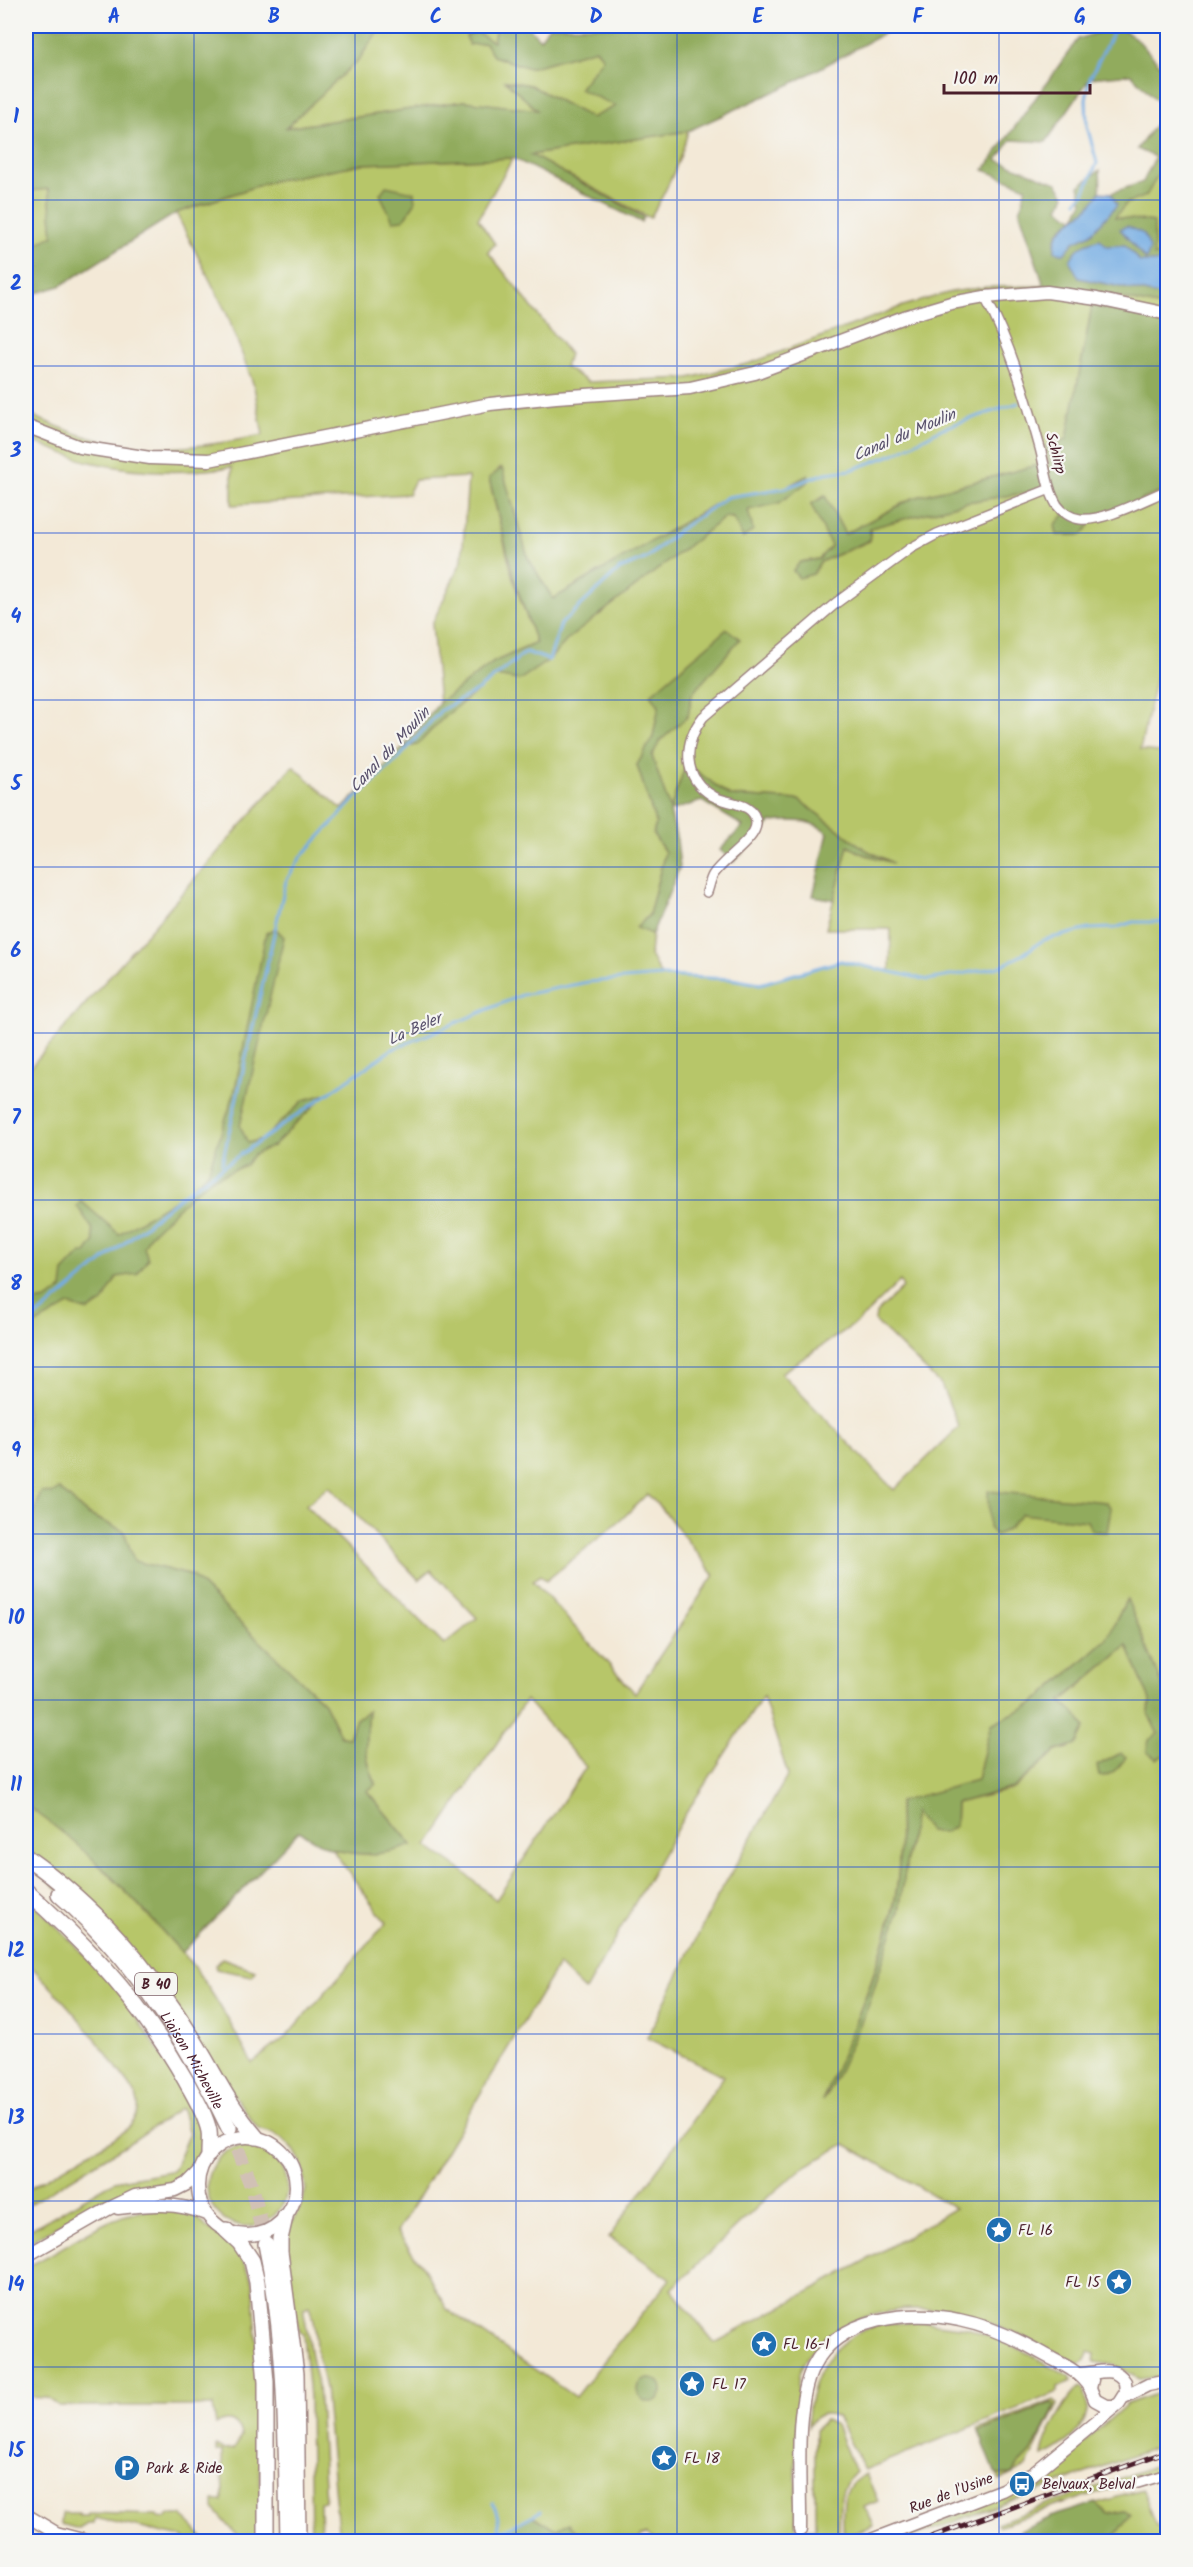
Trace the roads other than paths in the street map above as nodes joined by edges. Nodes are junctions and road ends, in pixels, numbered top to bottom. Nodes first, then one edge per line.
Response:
1 (985, 297) junction
2 (1167, 314) edge
3 (26, 426) edge
4 (1050, 489) junction
5 (1167, 490) edge
6 (707, 892) dead end
7 (26, 1857) edge
8 (26, 1867) edge
9 (26, 1879) edge
10 (26, 1891) edge
11 (256, 2137) junction
12 (209, 2154) junction
13 (200, 2171) junction
14 (108, 2209) junction
15 (206, 2214) junction
16 (285, 2217) junction
17 (226, 2230) junction
18 (26, 2256) edge
19 (1080, 2374) junction
20 (1097, 2374) junction
21 (1167, 2381) edge
22 (1125, 2382) junction
23 (1148, 2385) junction
24 (1091, 2391) junction
25 (1124, 2397) junction
26 (1113, 2406) junction
27 (1088, 2427) junction
28 (1167, 2474) edge
29 (1137, 2483) dead end
30 (26, 2515) edge
31 (800, 2530) dead end
32 (872, 2540) edge
33 (90, 2541) edge
34 (266, 2541) edge
35 (276, 2541) edge
36 (288, 2541) edge
37 (298, 2541) edge

1 - 2 main road
1 - 3 main road
1 - 4 street, Schlirp
4 - 5 street, Schlirp
4 - 6 street
7 - 11 highway, B 40
8 - 9 highway, Liaison Micheville / B 40
10 - 12 highway, B 40
11 - 12 main road
11 - 16 main road
12 - 13 main road
13 - 14 main road
13 - 15 main road
14 - 15 main road
14 - 18 main road
15 - 17 main road
16 - 17 main road
16 - 37 highway
17 - 34 highway
19 - 20 main road
19 - 24 main road
19 - 31 main road
20 - 22 main road
20 - 24 main road
21 - 23 main road
22 - 23 main road
22 - 25 main road
23 - 25 main road
24 - 26 main road
24 - 27 main road
25 - 26 main road
26 - 27 main road, Rue de l'Usine
27 - 32 main road, Rue de l'Usine
28 - 29 street
30 - 33 main road
35 - 36 highway

